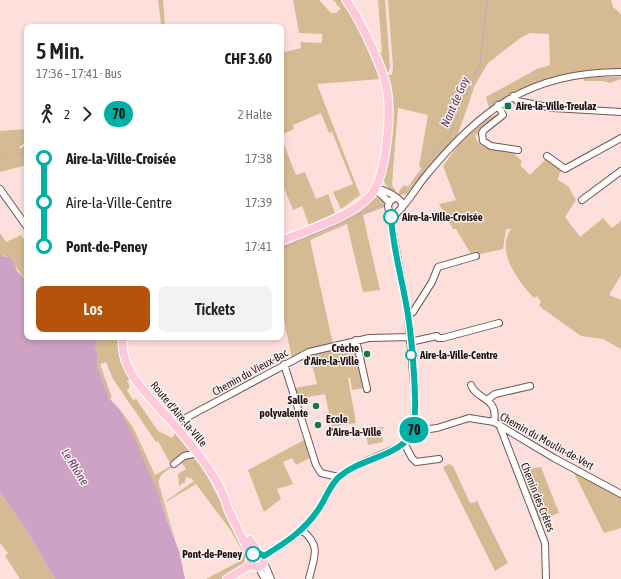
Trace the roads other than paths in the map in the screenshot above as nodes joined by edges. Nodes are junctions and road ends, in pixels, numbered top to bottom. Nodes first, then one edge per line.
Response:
1 (346, 0) edge
2 (621, 72) edge
3 (513, 96) junction
4 (499, 107) junction
5 (621, 113) edge
6 (621, 138) edge
7 (518, 150) dead end
8 (547, 156) dead end
9 (621, 171) edge
10 (373, 188) junction
11 (0, 189) edge
12 (412, 193) junction
13 (397, 199) junction
14 (582, 200) dead end
15 (389, 202) junction
16 (389, 209) junction
17 (399, 210) junction
18 (24, 223) edge
19 (392, 225) junction
20 (284, 240) edge
21 (476, 256) dead end
22 (408, 315) junction
23 (499, 324) dead end
24 (410, 339) junction
25 (123, 340) edge
26 (356, 340) junction
27 (284, 364) junction
28 (471, 385) dead end
29 (530, 386) dead end
30 (367, 390) dead end
31 (487, 400) junction
32 (496, 423) junction
33 (176, 426) junction
34 (414, 431) junction
35 (404, 443) junction
36 (198, 453) junction
37 (439, 460) dead end
38 (174, 464) dead end
39 (338, 477) junction
40 (621, 494) edge
41 (302, 530) junction
42 (258, 560) junction
43 (227, 579) edge
44 (265, 579) edge
45 (271, 579) edge
46 (309, 579) edge
47 (546, 579) edge

1 - 10 main road
2 - 3 street
3 - 4 street
3 - 5 street
4 - 7 street
4 - 12 street
6 - 8 street
9 - 14 street
10 - 13 street
10 - 15 street
10 - 20 main road
11 - 18 street
12 - 13 street
12 - 17 street
13 - 15 street
13 - 17 street
15 - 16 street
16 - 17 street
16 - 19 street
17 - 19 street
19 - 22 street
21 - 22 street
22 - 24 street
23 - 24 street, Chemin du Vieux-Bac
24 - 26 street, Chemin du Vieux-Bac
24 - 34 street
25 - 33 main road, Route d'Aire-la-Ville
26 - 27 street, Chemin du Vieux-Bac
26 - 30 street
27 - 33 street, Chemin du Vieux-Bac
27 - 39 street
28 - 31 street
29 - 31 street
31 - 32 street, Chemin des Crêtes
32 - 34 street, Chemin du Moulin-de-Vert
32 - 40 street, Chemin du Moulin-de-Vert
32 - 47 street, Chemin des Crêtes
33 - 36 main road, Route d'Aire-la-Ville
34 - 35 street
35 - 37 street
35 - 39 street
36 - 38 street
36 - 42 main road, Route d'Aire-la-Ville
39 - 41 street
41 - 42 street
41 - 46 street
42 - 43 main road
42 - 44 street
42 - 45 street

